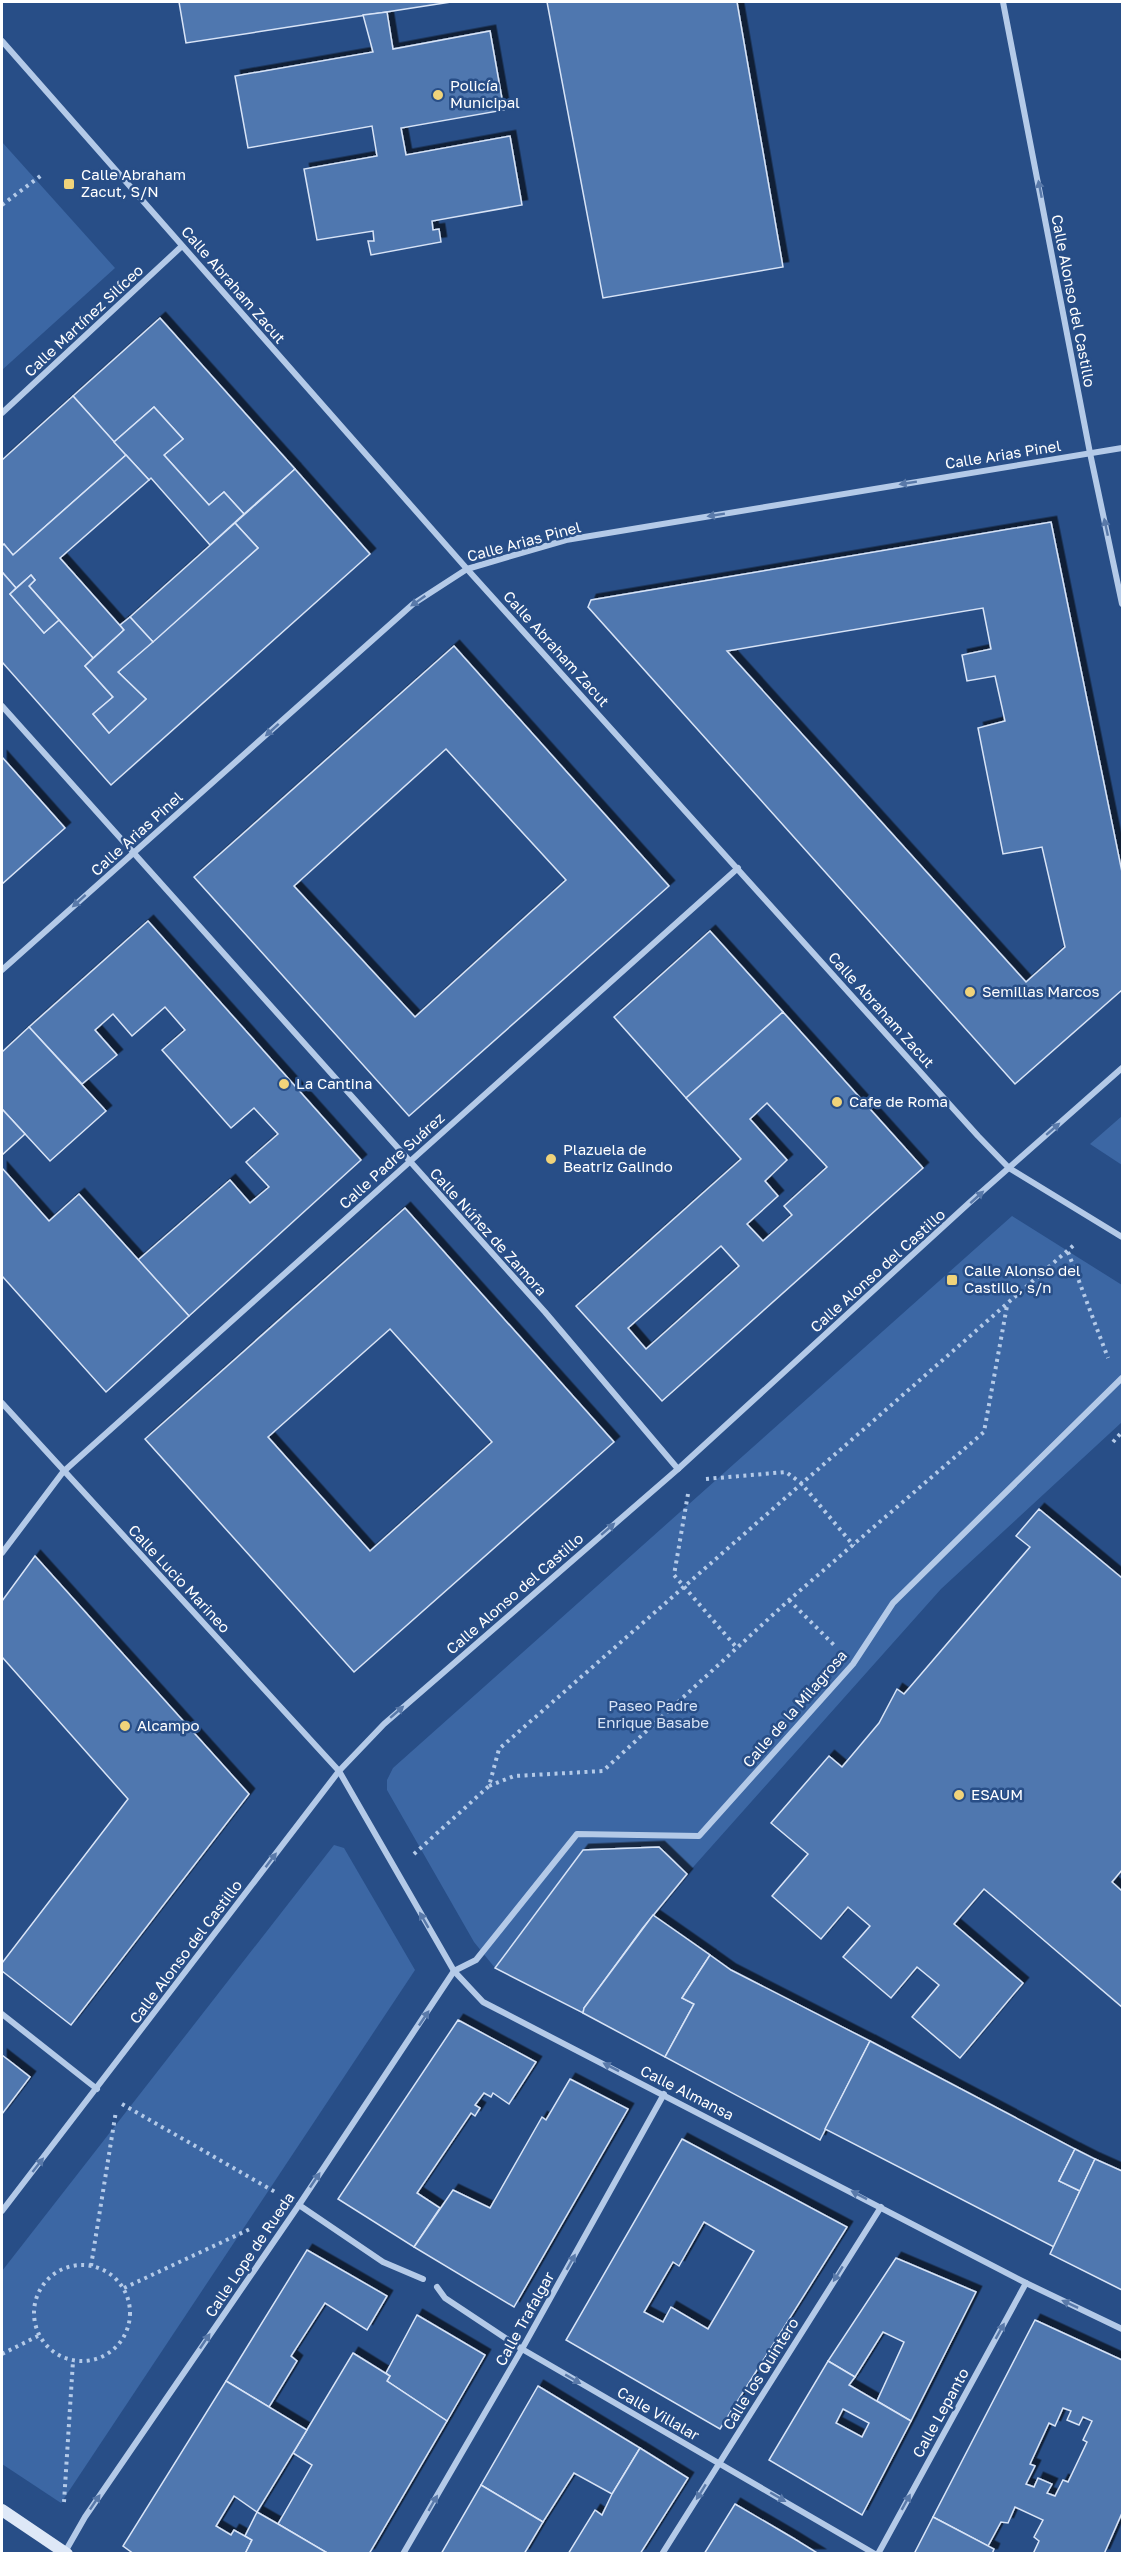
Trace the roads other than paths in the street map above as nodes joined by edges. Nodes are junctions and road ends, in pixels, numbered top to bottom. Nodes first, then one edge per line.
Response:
1 (1003, 2) edge
2 (2, 41) edge
3 (182, 246) junction
4 (2, 413) edge
5 (1122, 448) edge
6 (1090, 453) junction
7 (467, 569) junction
8 (1122, 604) edge
9 (2, 706) edge
10 (132, 854) junction
11 (738, 868) junction
12 (2, 970) edge
13 (1122, 1068) edge
14 (409, 1162) junction
15 (1009, 1168) junction
16 (1122, 1237) edge
17 (1120, 1380) edge
18 (2, 1403) edge
19 (678, 1469) junction
20 (63, 1472) junction
21 (2, 1552) edge
22 (339, 1771) junction
23 (453, 1971) junction
24 (2, 2014) edge
25 (97, 2089) junction
26 (664, 2094) junction
27 (299, 2205) junction
28 (881, 2207) junction
29 (2, 2211) edge
30 (423, 2278) dead end
31 (1026, 2283) junction
32 (437, 2287) dead end
33 (1122, 2329) edge
34 (522, 2349) junction
35 (719, 2463) junction
36 (2, 2510) edge
37 (66, 2553) edge
38 (404, 2553) edge
39 (662, 2553) edge
40 (877, 2553) edge

6 -> 1 street, Calle Alonso del Castillo
2 - 3 street, Calle Abraham Zacut
3 - 4 street, Calle Martínez Silíceo
3 - 7 street, Calle Abraham Zacut
5 - 6 street, Calle Arias Pinel
6 -> 7 street, Calle Arias Pinel
8 -> 6 street, Calle Alonso del Castillo
7 -> 10 street, Calle Arias Pinel
7 - 11 street, Calle Abraham Zacut
9 - 10 street, Calle Núñez de Zamora
10 -> 12 street, Calle Arias Pinel
10 - 14 street, Calle Núñez de Zamora
11 - 14 street, Calle Padre Suárez
11 - 15 street, Calle Abraham Zacut
15 -> 13 street, Calle Alonso del Castillo
14 - 19 street, Calle Núñez de Zamora
14 - 20 street, Calle Padre Suárez
15 - 16 street, Calle Abraham Zacut
19 -> 15 street, Calle Alonso del Castillo
17 - 23 street, Calle de la Milagrosa
18 - 20 street, Calle Lucio Marineo
22 -> 19 street, Calle Alonso del Castillo
20 - 21 street, Calle Padre Suárez
20 - 22 street, Calle Lucio Marineo
23 -> 22 street, Calle Almansa
25 -> 22 street, Calle Alonso del Castillo
26 -> 23 street, Calle Almansa
27 -> 23 street, Calle Lope de Rueda
24 - 25 street
29 -> 25 street, Calle Alonso del Castillo
28 -> 26 street, Calle Almansa
34 -> 26 street, Calle Trafalgar
27 - 30 street
37 -> 27 street, Calle Lope de Rueda
28 - 31 street, Calle Almansa
28 -> 35 street, Calle los Quintero
33 -> 31 street, Calle Almansa
40 -> 31 street, Calle Lepanto
32 - 34 street, Calle Villalar
34 -> 35 street, Calle Villalar
38 -> 34 street, Calle Trafalgar
35 -> 39 street, Calle los Quintero
35 -> 40 street, Calle Villalar
36 - 37 main road

